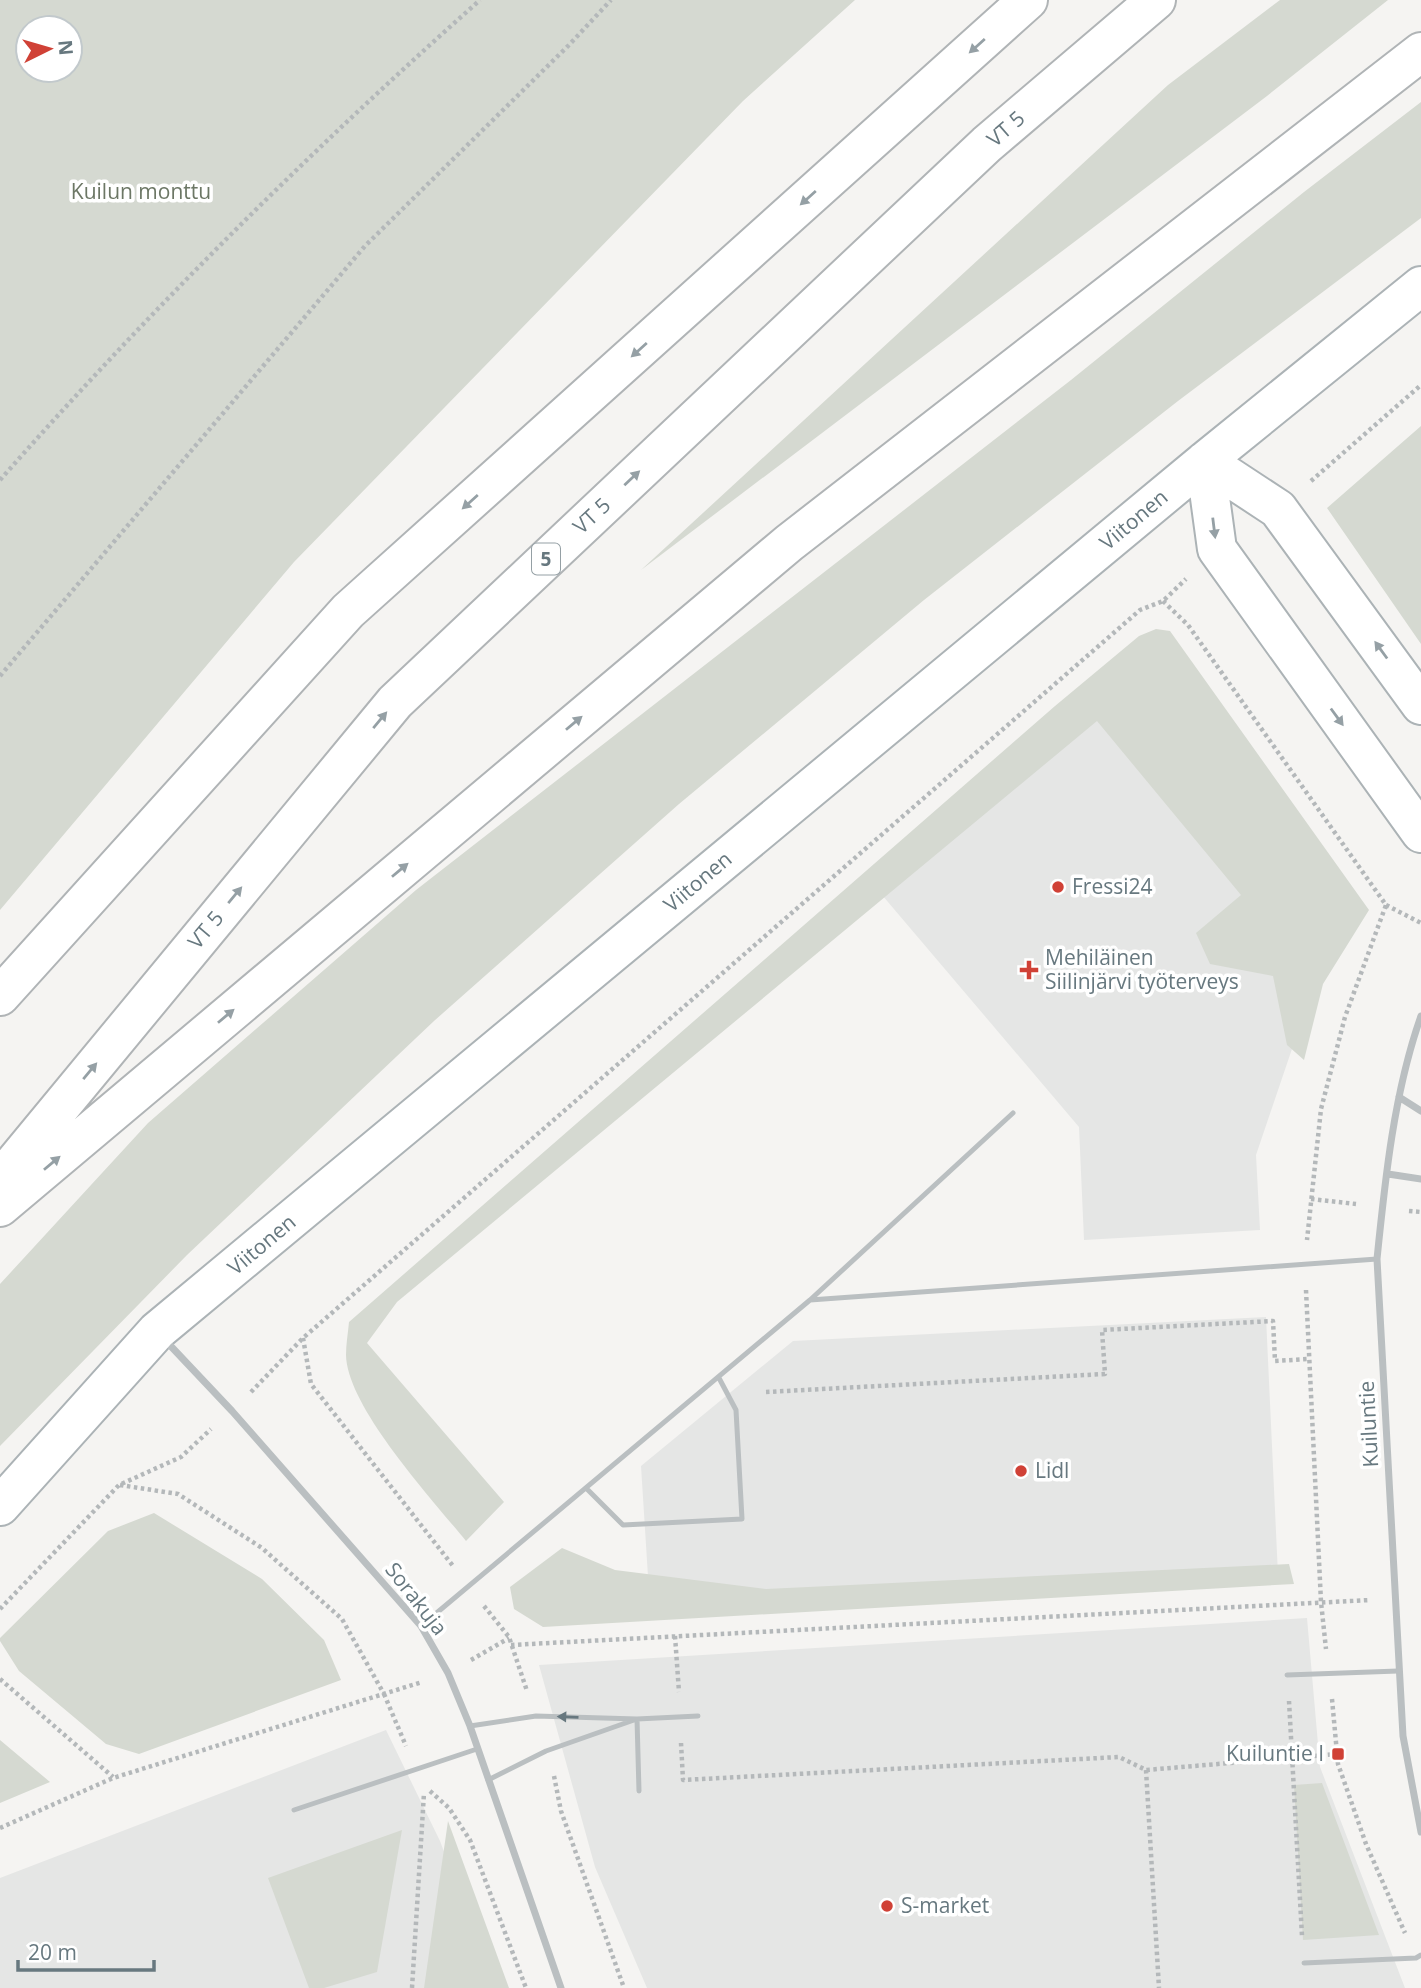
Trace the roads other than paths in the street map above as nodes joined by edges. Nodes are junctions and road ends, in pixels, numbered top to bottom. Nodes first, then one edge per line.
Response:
1 (1028, 0) edge
2 (1156, 0) edge
3 (1421, 52) edge
4 (1421, 286) edge
5 (1205, 461) junction
6 (1421, 705) edge
7 (1421, 834) edge
8 (0, 996) edge
9 (1421, 1016) edge
10 (1399, 1097) junction
11 (1421, 1111) edge
12 (1013, 1113) dead end
13 (1388, 1174) junction
14 (1421, 1179) edge
15 (0, 1180) edge
16 (0, 1207) edge
17 (1377, 1259) junction
18 (810, 1300) junction
19 (158, 1331) junction
20 (719, 1378) junction
21 (587, 1489) junction
22 (0, 1506) edge
23 (421, 1626) junction
24 (1398, 1671) junction
25 (1287, 1675) road end
26 (698, 1716) dead end
27 (637, 1719) junction
28 (470, 1726) junction
29 (477, 1749) junction
30 (488, 1780) junction
31 (639, 1791) dead end
32 (294, 1810) dead end
33 (1421, 1832) edge
34 (1421, 1955) edge
35 (1304, 1964) road end
36 (561, 1988) edge

1 -> 8 main road
15 -> 2 main road, VT 5 / 5
16 -> 3 main road
4 - 5 main road, Viitonen
6 -> 5 main road
5 -> 7 main road
5 - 19 main road, Viitonen
9 - 10 street, Kuiluntie
10 - 11 street
10 - 13 street, Kuiluntie
12 - 18 lane
13 - 14 street
13 - 17 street, Kuiluntie
17 - 18 lane
17 - 24 street, Kuiluntie
18 - 20 lane
19 - 22 main road, Viitonen
19 - 23 street, Sorakuja
20 - 21 lane
20 - 21 lane
21 - 23 lane
23 - 28 street, Sorakuja
24 - 25 lane
24 - 33 street, Kuiluntie
26 - 27 lane
27 -> 28 lane
27 - 30 lane
27 - 31 lane
28 - 29 street, Sorakuja
29 - 30 street, Sorakuja
29 - 32 lane
30 - 36 street, Sorakuja
34 - 35 lane

